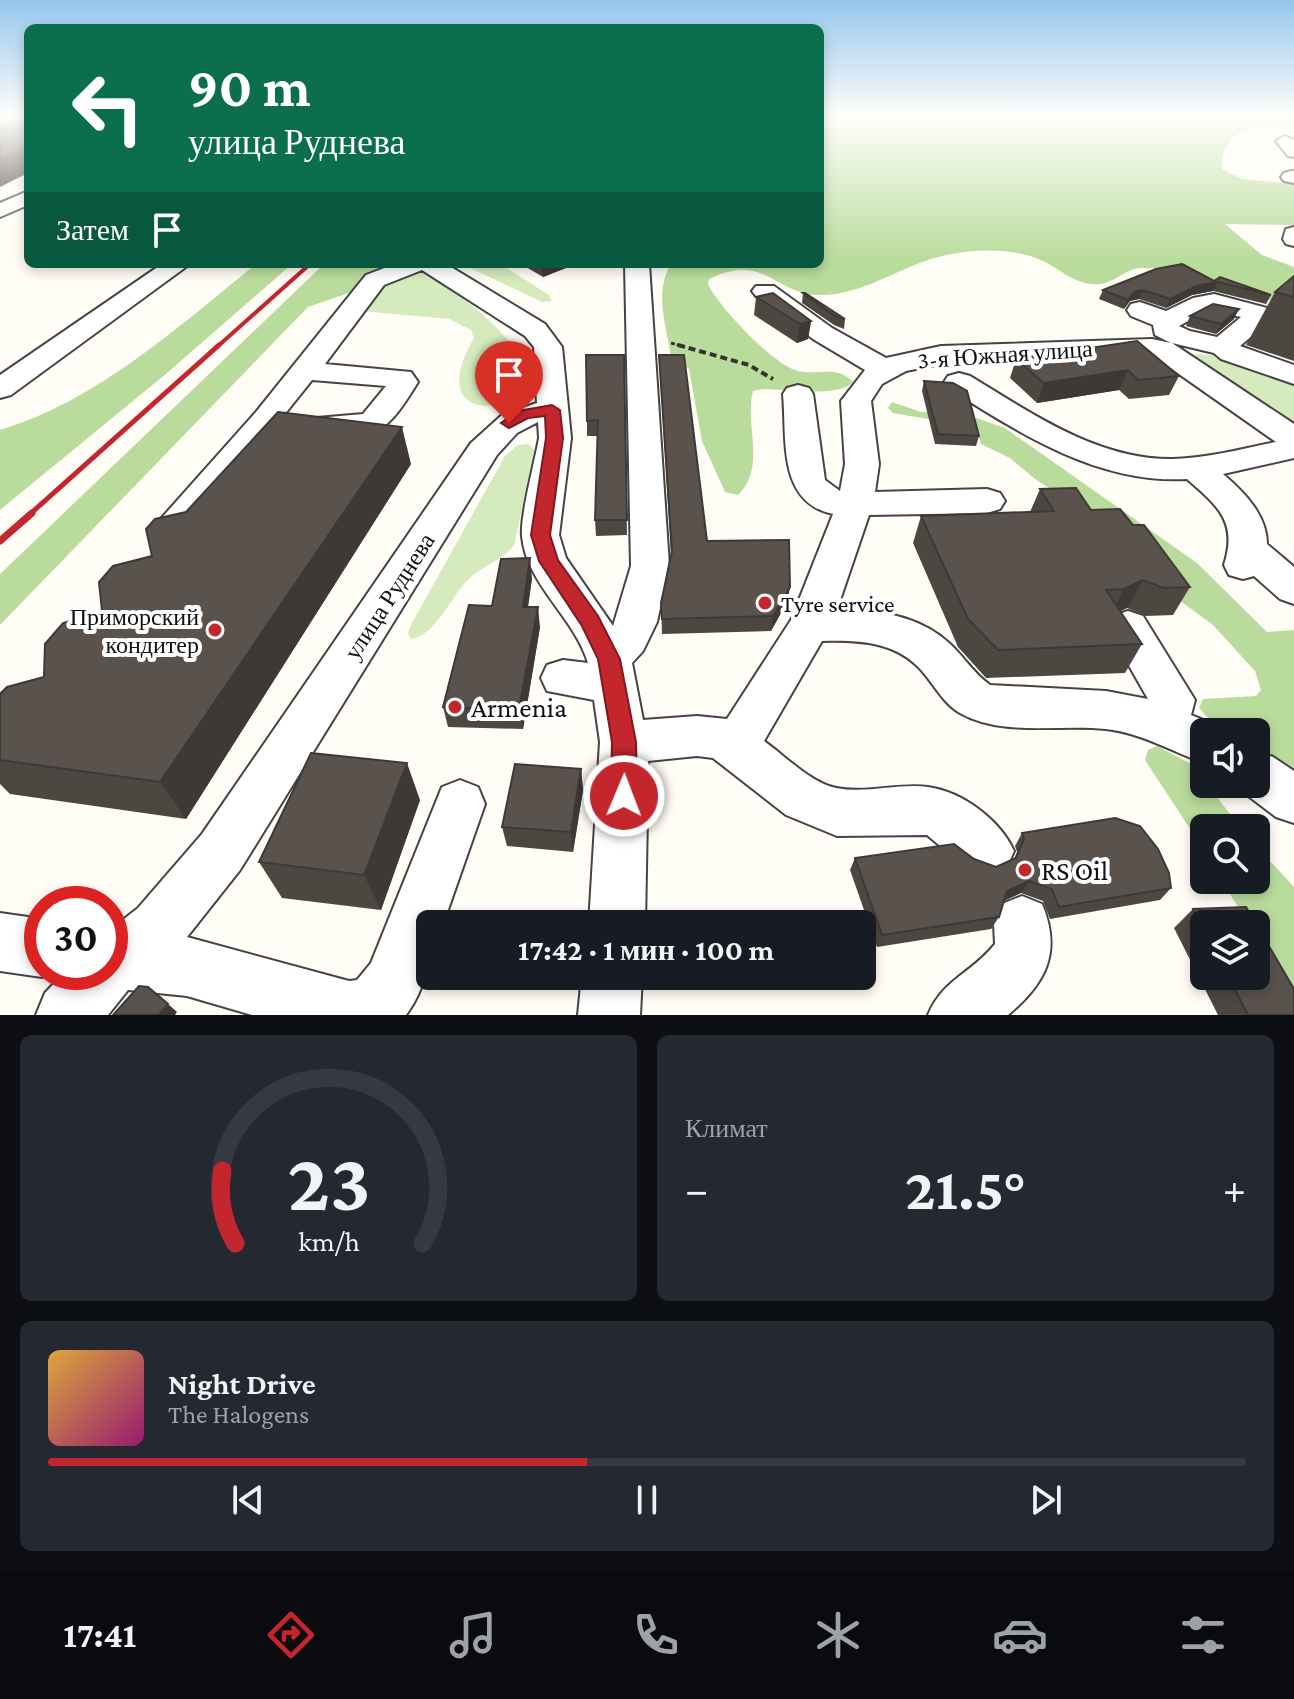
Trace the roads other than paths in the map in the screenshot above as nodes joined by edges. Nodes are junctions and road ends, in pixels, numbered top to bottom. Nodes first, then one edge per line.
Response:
1 (24, 199) edge
2 (0, 211) edge
3 (172, 268) edge
4 (406, 268) edge
5 (435, 268) edge
6 (637, 268) edge
7 (765, 291) edge
8 (1140, 310) dead end
9 (1260, 315) junction
10 (1294, 323) edge
11 (1164, 335) junction
12 (1223, 346) junction
13 (884, 368) junction
14 (305, 371) junction
15 (1294, 375) edge
16 (959, 382) edge
17 (0, 389) edge
18 (798, 394) road end
19 (552, 410) junction
20 (267, 419) junction
21 (1294, 439) edge
22 (1294, 448) edge
23 (1195, 468) junction
24 (987, 501) dead end
25 (855, 504) junction
26 (144, 563) edge
27 (1294, 589) edge
28 (810, 625) junction
29 (1128, 627) edge
30 (612, 672) junction
31 (563, 678) dead end
32 (1185, 733) edge
33 (624, 742) junction
34 (736, 746) junction
35 (1270, 783) edge
36 (1294, 800) edge
37 (460, 804) dead end
38 (987, 851) dead end
39 (618, 910) edge
40 (1022, 924) dead end
41 (0, 942) edge
42 (24, 945) edge
43 (128, 952) edge
44 (128, 965) edge
45 (89, 990) edge
46 (611, 990) edge
47 (67, 1015) edge
48 (609, 1015) edge
49 (959, 1015) edge

1 - 2 street
3 - 17 street
4 - 14 street
5 - 19 street
6 - 30 street
7 - 13 street
8 - 11 street
9 - 10 street
9 - 11 street
9 - 12 street
11 - 12 street
11 - 13 street, 3-я Южная улица
11 - 21 street
12 - 15 street
13 - 25 street, 3-я Южная улица
14 - 20 street
14 - 20 street
16 - 23 street
18 - 25 street
19 - 30 street
19 - 43 street, улица Руднева
20 - 26 street
22 - 23 street
23 - 27 street
24 - 25 street
25 - 28 street, 3-я Южная улица
28 - 32 street
28 - 34 street, 3-я Южная улица
29 - 32 street
30 - 31 street
30 - 33 street
33 - 34 street
33 - 39 street
34 - 38 street
35 - 36 street
37 - 44 street
40 - 49 street
41 - 42 street
45 - 47 street, улица Руднева
46 - 48 street

